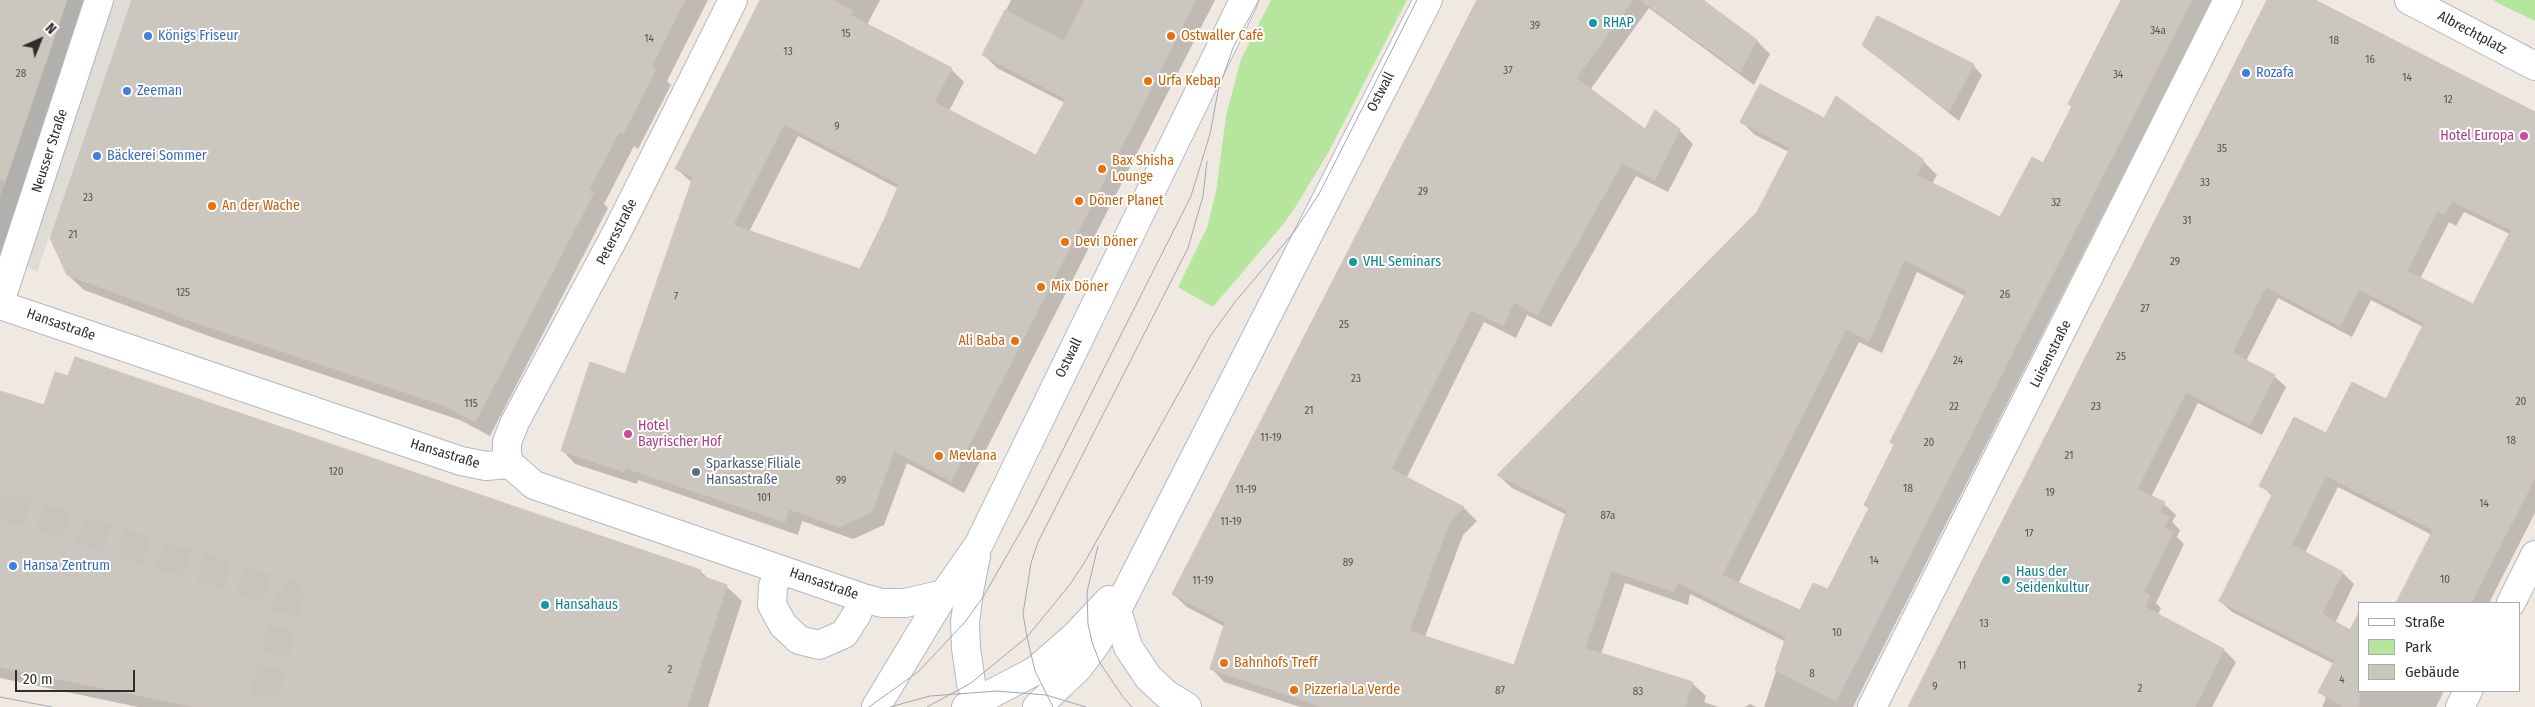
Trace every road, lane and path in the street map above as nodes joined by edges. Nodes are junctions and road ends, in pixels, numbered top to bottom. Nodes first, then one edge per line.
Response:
1 (100, 0) edge
2 (734, 0) edge
3 (1244, 0) edge
4 (1428, 0) edge
5 (2228, 0) edge
6 (2409, 0) edge
7 (2535, 66) edge
8 (0, 303) edge
9 (510, 464) junction
10 (979, 544) junction
11 (2535, 555) edge
12 (1142, 557) junction
13 (780, 570) junction
14 (944, 594) junction
15 (863, 598) junction
16 (2512, 602) edge
17 (1117, 610) junction
18 (2468, 692) edge
19 (974, 705) edge
20 (876, 707) edge
21 (1036, 707) edge
22 (1187, 707) edge
23 (1872, 707) edge
24 (2460, 707) edge

1 - 8 street, Neusser Straße
2 - 9 street, Petersstraße
3 - 10 street, Ostwall
4 - 12 street, Ostwall
5 - 23 street, Luisenstraße
6 - 7 street, Albrechtplatz
8 - 9 street, Hansastraße
9 - 13 street, Hansastraße
10 - 14 street, Ostwall
10 - 19 street
11 - 16 street
12 - 17 street, Ostwall
12 - 19 street, Ostwall
13 - 15 street, Hansastraße
13 - 15 street
14 - 15 street, Hansastraße
14 - 20 street, Ostwall
17 - 21 street, Ostwall
17 - 22 street
18 - 24 street

